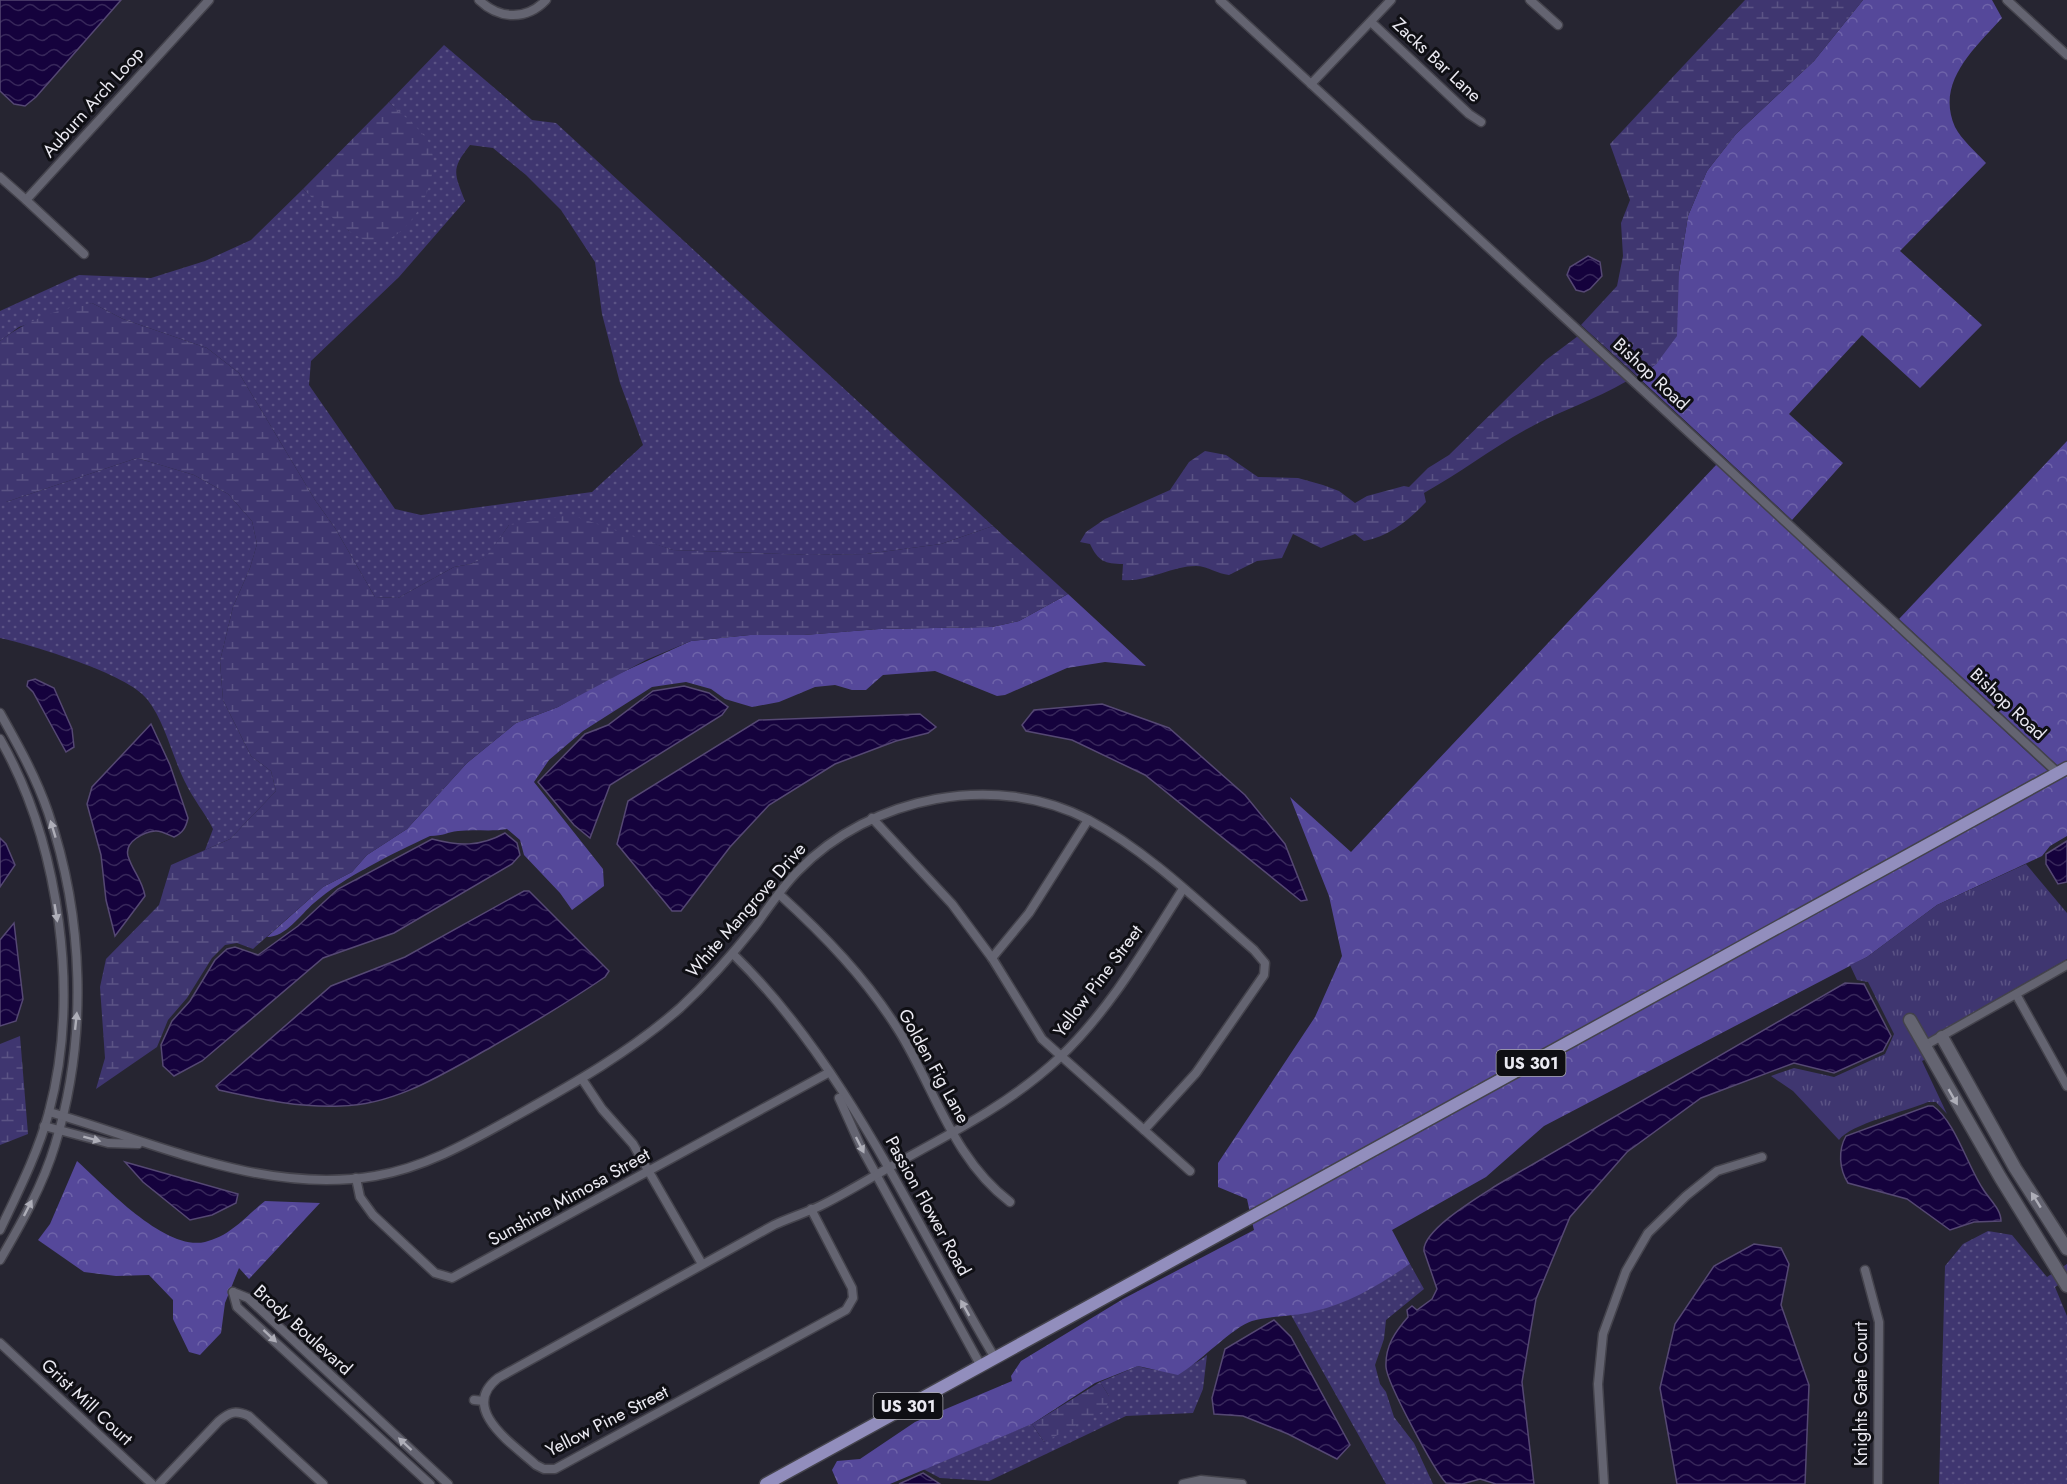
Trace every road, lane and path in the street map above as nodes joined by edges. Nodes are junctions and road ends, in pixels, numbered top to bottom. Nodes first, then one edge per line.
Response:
1 (209, 0) edge
2 (479, 0) edge
3 (546, 0) edge
4 (1220, 0) edge
5 (1391, 0) edge
6 (1530, 0) edge
7 (2007, 0) edge
8 (1371, 22) junction
9 (1558, 25) dead end
10 (2067, 55) edge
11 (1311, 84) junction
12 (1481, 122) dead end
13 (0, 177) edge
14 (26, 200) junction
15 (84, 254) dead end
16 (0, 713) edge
17 (0, 739) edge
18 (2062, 771) edge
19 (872, 818) junction
20 (1088, 820) junction
21 (1183, 889) junction
22 (779, 894) junction
23 (733, 954) junction
24 (992, 958) junction
25 (2067, 965) edge
26 (2017, 996) junction
27 (1910, 1020) dead end
28 (1942, 1037) junction
29 (1924, 1046) junction
30 (1061, 1056) junction
31 (828, 1073) junction
32 (582, 1079) junction
33 (2067, 1086) edge
34 (49, 1112) junction
35 (62, 1116) junction
36 (44, 1126) junction
37 (59, 1130) junction
38 (1144, 1130) junction
39 (952, 1133) junction
40 (142, 1144) junction
41 (1762, 1157) dead end
42 (888, 1168) junction
43 (1190, 1171) dead end
44 (649, 1172) junction
45 (876, 1175) junction
46 (356, 1178) junction
47 (1010, 1202) dead end
48 (811, 1209) junction
49 (0, 1230) edge
50 (2067, 1249) edge
51 (0, 1260) edge
52 (702, 1264) junction
53 (1865, 1270) dead end
54 (2065, 1277) edge
55 (0, 1343) edge
56 (995, 1358) junction
57 (981, 1366) junction
58 (474, 1400) dead end
59 (484, 1401) junction
60 (152, 1484) edge
61 (159, 1484) edge
62 (323, 1484) edge
63 (430, 1484) edge
64 (448, 1484) edge
65 (766, 1484) edge
66 (1183, 1484) edge
67 (1242, 1484) edge
68 (1604, 1484) edge
69 (1878, 1484) edge

1 - 14 street, Auburn Arch Loop
2 - 3 street
4 - 11 street, Bishop Road
5 - 8 street
6 - 9 street
7 - 10 street
8 - 11 street
8 - 12 street, Zacks Bar Lane
11 - 18 street, Bishop Road
13 - 14 street
14 - 15 street
35 -> 16 street
17 -> 34 street
18 - 56 main road, US 301
19 - 20 street, White Mangrove Drive
19 - 22 street, White Mangrove Drive
19 - 24 street
20 - 21 street, White Mangrove Drive
20 - 24 street
21 - 30 street, Yellow Pine Street
21 - 38 street, White Mangrove Drive
22 - 23 street, White Mangrove Drive
22 - 39 street, Golden Fig Lane
23 - 31 street, Passion Flower Road
23 - 32 street, White Mangrove Drive
24 - 30 street
25 - 26 street
26 - 28 street
26 - 33 street
27 - 29 street
28 - 29 street
50 -> 28 street
29 -> 54 street
30 - 38 street
30 - 39 street, Yellow Pine Street
31 - 42 street, Passion Flower Road
31 - 44 street, Sunshine Mimosa Street
31 -> 45 street, Passion Flower Road
32 - 44 street
32 - 46 street, White Mangrove Drive
34 - 35 street, White Mangrove Drive
34 - 36 street
35 - 37 street
35 - 40 street, White Mangrove Drive
36 - 37 street, White Mangrove Drive
36 - 49 street
37 -> 40 street, White Mangrove Drive
51 -> 37 street
38 - 43 street
39 - 42 street, Yellow Pine Street
39 - 47 street, Golden Fig Lane
40 - 46 street, White Mangrove Drive
41 - 68 street
42 - 45 street, Yellow Pine Street
56 -> 42 street, Passion Flower Road
44 - 46 street, Sunshine Mimosa Street
44 - 52 street
45 - 48 street, Yellow Pine Street
45 - 57 street, Passion Flower Road
48 - 52 street, Yellow Pine Street
48 - 59 street, Yellow Pine Street
52 - 59 street, Yellow Pine Street
53 - 69 street, Knights Gate Court
55 - 60 street, Grist Mill Court
56 - 57 main road, US 301
57 - 65 main road, US 301
58 - 59 street
61 - 62 street
64 -> 63 street, Brody Boulevard
66 - 67 street

